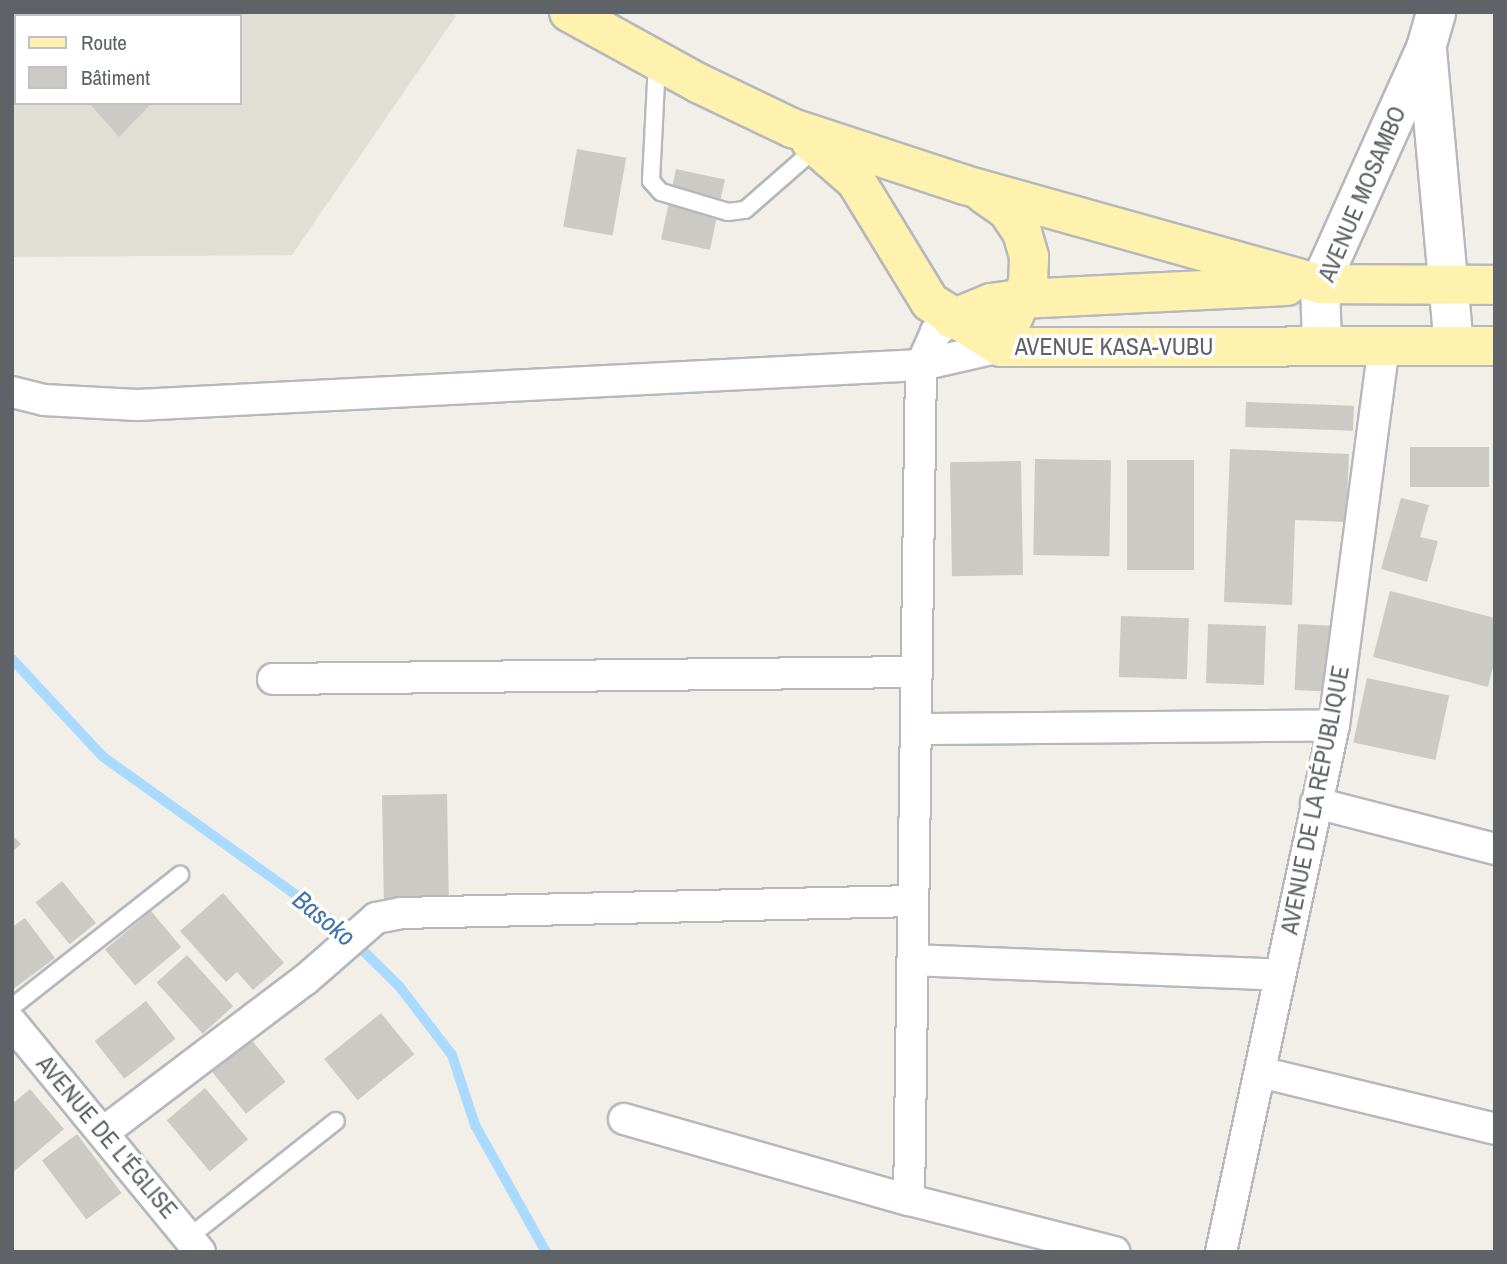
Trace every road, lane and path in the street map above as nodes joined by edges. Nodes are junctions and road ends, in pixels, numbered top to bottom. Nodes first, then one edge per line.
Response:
1 (569, 12) edge
2 (1436, 12) edge
3 (1426, 48) junction
4 (657, 61) junction
5 (805, 138) junction
6 (965, 185) junction
7 (1320, 285) junction
8 (1446, 285) junction
9 (1495, 285) edge
10 (1021, 299) junction
11 (952, 319) junction
12 (1384, 345) junction
13 (1322, 346) junction
14 (1454, 346) junction
15 (1495, 346) edge
16 (1001, 347) junction
17 (921, 365) junction
18 (12, 392) edge
19 (917, 672) junction
20 (273, 679) dead end
21 (1334, 725) junction
22 (916, 729) junction
23 (1316, 803) junction
24 (1495, 849) edge
25 (180, 875) dead end
26 (913, 901) junction
27 (913, 960) junction
28 (1280, 975) junction
29 (12, 1007) edge
30 (12, 1023) edge
31 (1260, 1072) junction
32 (624, 1119) dead end
33 (336, 1121) dead end
34 (1495, 1129) edge
35 (105, 1131) junction
36 (909, 1200) junction
37 (195, 1245) edge
38 (1115, 1252) edge
39 (1221, 1252) edge

1 - 4 main road, AVENUE KASA-VUBU
2 - 3 street, AVENUE MOSAMBO
3 - 7 street, AVENUE MOSAMBO
3 - 8 street, AVENUE MOSAMBO
4 - 5 main road, AVENUE KASA-VUBU
4 - 5 lane
5 - 6 main road, AVENUE KASA-VUBU
5 - 11 main road, AVENUE KASA-VUBU
6 - 7 main road, AVENUE KASA-VUBU
6 - 10 main road
7 - 8 main road, AVENUE KASA-VUBU
7 - 10 main road
7 - 13 street, AVENUE MOSAMBO
8 - 9 main road, AVENUE KASA-VUBU
8 - 14 street, AVENUE MOSAMBO
10 - 11 main road
10 - 16 main road
11 - 16 main road, AVENUE KASA-VUBU
11 - 17 street
12 - 13 main road, AVENUE KASA-VUBU
12 - 14 main road, AVENUE KASA-VUBU
12 - 21 street, AVENUE DE LA RÉPUBLIQUE
13 - 16 main road, AVENUE KASA-VUBU
14 - 15 main road, AVENUE KASA-VUBU
16 - 17 street
17 - 18 street
17 - 19 street
19 - 20 street
19 - 22 street
21 - 22 street
21 - 23 street, AVENUE DE LA RÉPUBLIQUE
22 - 26 street
23 - 24 street
23 - 28 street, AVENUE DE LA RÉPUBLIQUE
25 - 29 lane
26 - 27 street
26 - 35 street
27 - 28 street
27 - 36 street
28 - 31 street, AVENUE DE LA RÉPUBLIQUE
30 - 35 street, AVENUE DE L'ÉGLISE
31 - 34 street
31 - 39 street, AVENUE DE LA RÉPUBLIQUE
32 - 36 street
33 - 37 lane
35 - 37 street, AVENUE DE L'ÉGLISE
36 - 38 street

